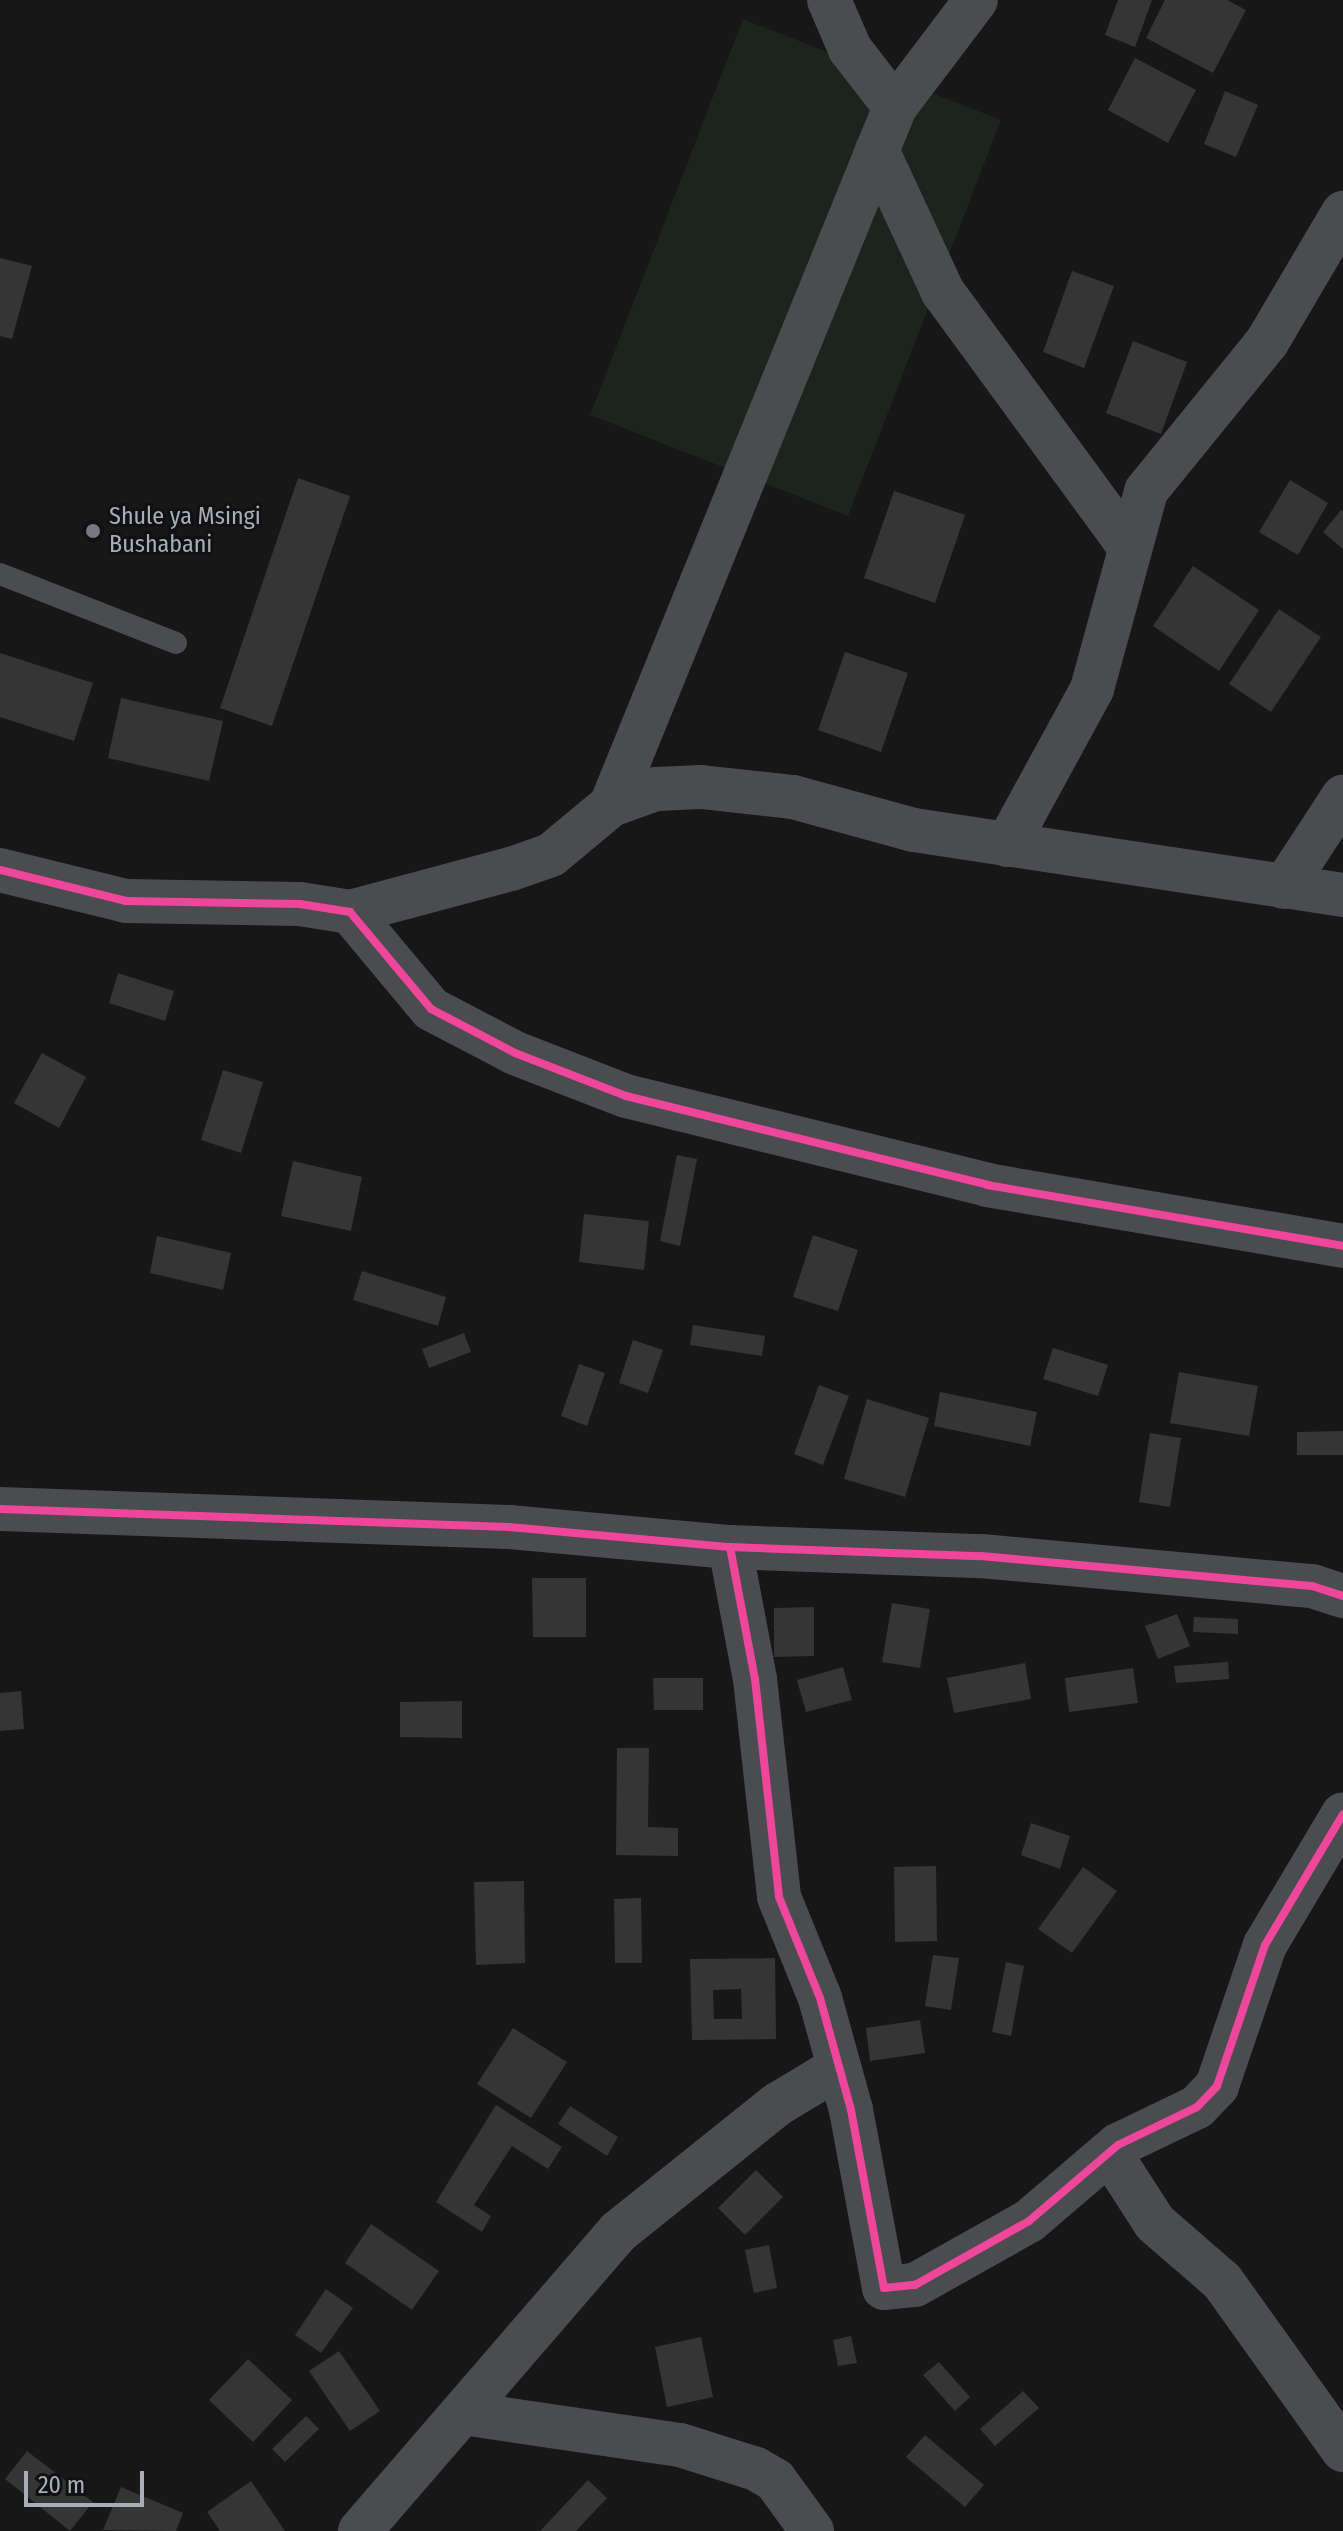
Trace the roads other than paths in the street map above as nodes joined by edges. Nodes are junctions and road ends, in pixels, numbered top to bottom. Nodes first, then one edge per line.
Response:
1 (829, 0) edge
2 (976, 0) edge
3 (895, 107) junction
4 (877, 150) junction
5 (1343, 213) edge
6 (1127, 543) junction
7 (0, 574) edge
8 (176, 643) dead end
9 (1343, 797) edge
10 (611, 805) junction
11 (1007, 845) junction
12 (0, 870) edge
13 (1284, 887) junction
14 (1343, 895) edge
15 (350, 912) junction
16 (1343, 1246) edge
17 (0, 1509) edge
18 (730, 1547) junction
19 (1343, 1596) edge
20 (1343, 1814) edge
21 (838, 2068) junction
22 (1110, 2153) junction
23 (463, 2413) junction
24 (1343, 2450) edge
25 (360, 2531) edge
26 (812, 2531) edge

1 - 3 street
2 - 3 street
3 - 4 street
4 - 6 street
4 - 10 street
5 - 6 street
6 - 11 street
7 - 8 lane
9 - 13 street
10 - 11 street
10 - 15 street
11 - 13 street
12 - 15 street
13 - 14 street
15 - 16 street
17 - 18 street
18 - 19 street
18 - 21 street
20 - 22 street
21 - 22 street
21 - 23 street
22 - 24 street
23 - 25 street
23 - 26 street

